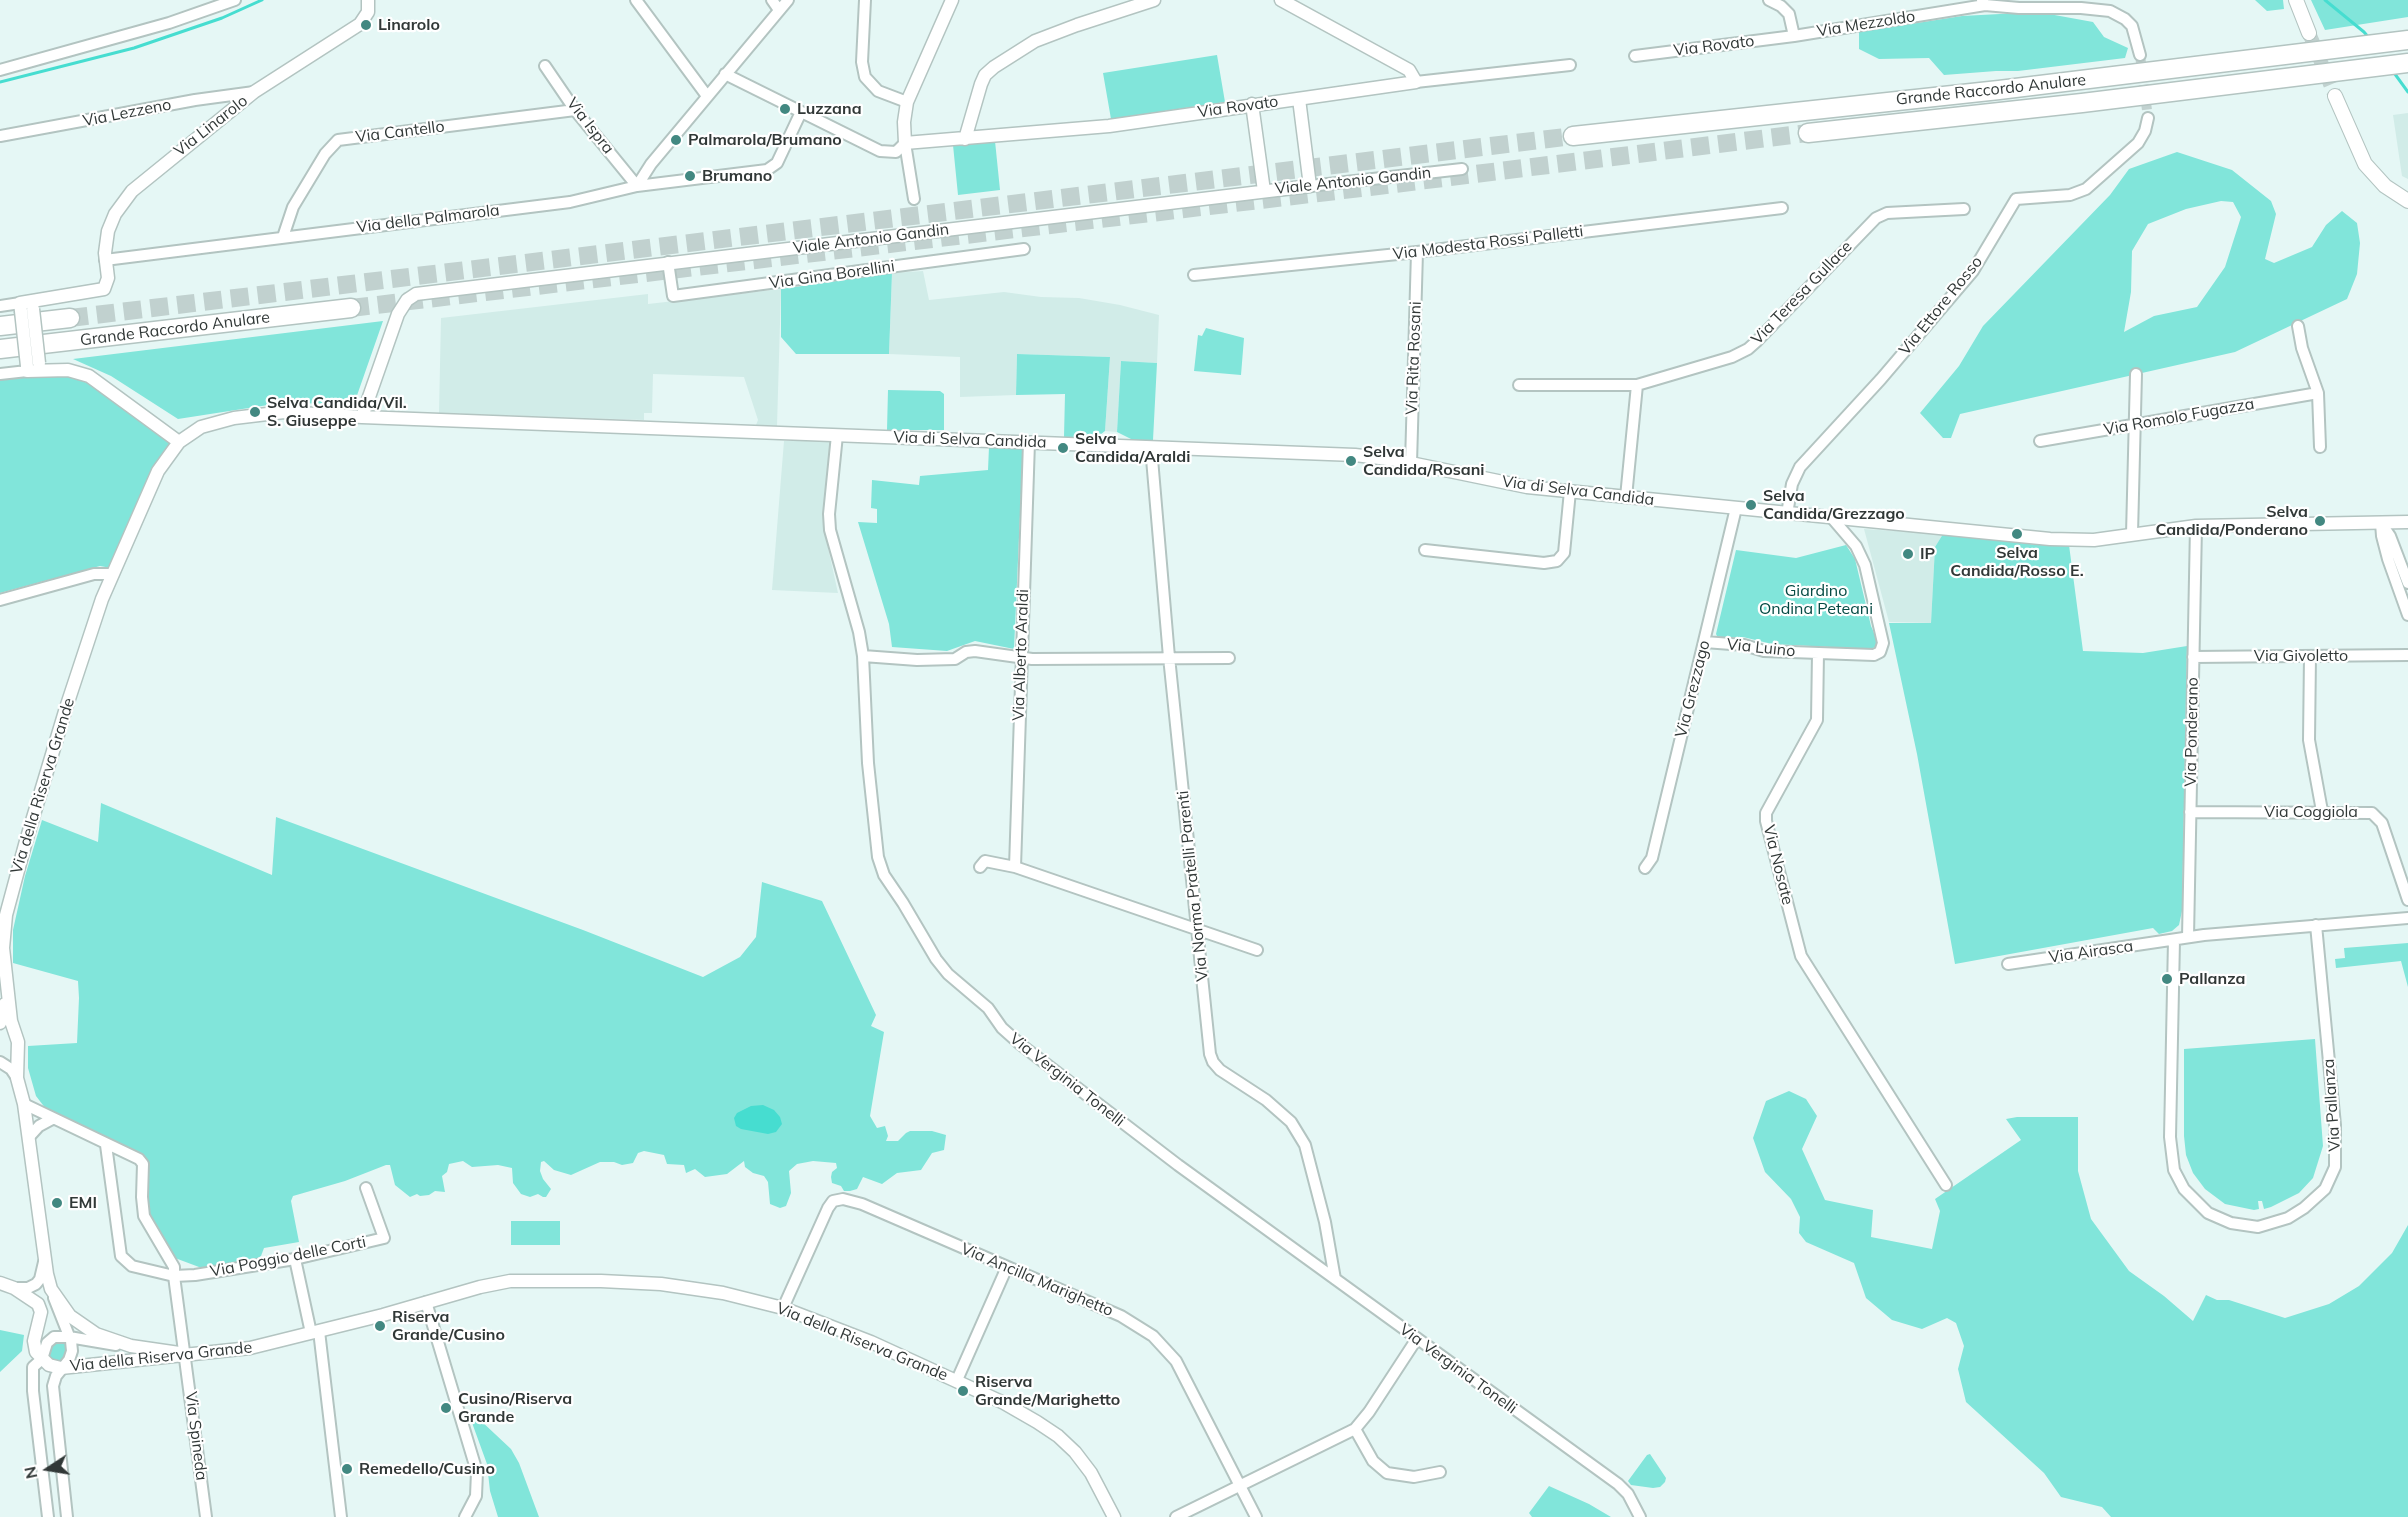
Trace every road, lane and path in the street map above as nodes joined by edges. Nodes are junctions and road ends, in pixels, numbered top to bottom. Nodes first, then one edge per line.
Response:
1 (235, 0) edge
2 (368, 0) edge
3 (636, 0) edge
4 (771, 0) edge
5 (788, 0) edge
6 (866, 0) edge
7 (952, 0) edge
8 (1154, 0) edge
9 (1281, 0) edge
10 (1769, 0) edge
11 (1984, 2) edge
12 (2298, 4) edge
13 (780, 10) junction
14 (2309, 33) tunnel mouth
15 (1794, 36) junction
16 (2408, 40) edge
17 (2140, 55) tunnel mouth
18 (1635, 56) dead end
19 (2408, 63) edge
20 (1570, 65) dead end
21 (545, 66) dead end
22 (0, 70) edge
23 (725, 74) junction
24 (1416, 82) junction
25 (254, 92) junction
26 (707, 96) junction
27 (2335, 96) tunnel mouth
28 (1299, 99) junction
29 (907, 102) junction
30 (1252, 104) junction
31 (575, 110) junction
32 (801, 112) junction
33 (2148, 118) tunnel mouth
34 (1808, 133) tunnel mouth
35 (0, 136) edge
36 (1573, 136) tunnel mouth
37 (965, 139) junction
38 (905, 143) junction
39 (1462, 169) dead end
40 (637, 186) junction
41 (1310, 186) junction
42 (1264, 191) junction
43 (914, 199) dead end
44 (2408, 201) edge
45 (1782, 208) dead end
46 (1964, 209) dead end
47 (283, 237) junction
48 (1024, 249) dead end
49 (1417, 252) junction
50 (105, 260) junction
51 (668, 262) junction
52 (1194, 275) dead end
53 (0, 306) edge
54 (27, 306) junction
55 (351, 308) tunnel mouth
56 (70, 318) tunnel mouth
57 (0, 326) edge
58 (2298, 326) dead end
59 (0, 350) edge
60 (33, 368) junction
61 (0, 374) edge
62 (2136, 374) dead end
63 (1519, 385) dead end
64 (1637, 385) junction
65 (2318, 393) junction
66 (362, 417) junction
67 (2135, 426) junction
68 (837, 435) junction
69 (179, 441) junction
70 (2040, 441) dead end
71 (1029, 442) junction
72 (1150, 447) junction
73 (2320, 447) dead end
74 (1411, 463) junction
75 (1570, 491) junction
76 (1626, 497) junction
77 (1737, 508) junction
78 (1788, 514) junction
79 (1832, 518) junction
80 (2408, 522) edge
81 (2381, 523) junction
82 (2196, 526) junction
83 (2132, 534) junction
84 (1425, 550) dead end
85 (112, 574) junction
86 (2408, 583) edge
87 (0, 600) edge
88 (2408, 615) edge
89 (1705, 642) junction
90 (1818, 653) junction
91 (2408, 655) edge
92 (863, 656) junction
93 (2310, 656) junction
94 (1169, 657) junction
95 (2193, 657) junction
96 (1020, 658) junction
97 (1229, 658) dead end
98 (2322, 811) junction
99 (2190, 812) junction
100 (980, 867) dead end
101 (1015, 867) junction
102 (1645, 868) dead end
103 (2408, 900) edge
104 (2408, 918) edge
105 (2316, 925) junction
106 (1197, 929) junction
107 (2188, 937) junction
108 (2174, 940) junction
109 (1257, 950) dead end
110 (2008, 964) dead end
111 (6, 985) junction
112 (0, 1023) edge
113 (0, 1062) edge
114 (17, 1078) junction
115 (24, 1104) junction
116 (52, 1119) junction
117 (29, 1137) junction
118 (106, 1145) junction
119 (1946, 1185) dead end
120 (366, 1188) dead end
121 (45, 1257) junction
122 (295, 1259) junction
123 (1007, 1267) junction
124 (174, 1270) junction
125 (1335, 1279) junction
126 (0, 1283) edge
127 (14, 1288) junction
128 (51, 1289) junction
129 (426, 1302) junction
130 (783, 1308) junction
131 (315, 1332) junction
132 (69, 1337) junction
133 (1416, 1340) junction
134 (131, 1346) junction
135 (186, 1354) junction
136 (42, 1359) junction
137 (60, 1368) junction
138 (957, 1380) junction
139 (1356, 1429) junction
140 (1440, 1472) dead end
141 (1240, 1485) junction
142 (48, 1517) edge
143 (67, 1517) edge
144 (206, 1517) edge
145 (341, 1517) edge
146 (465, 1517) edge
147 (1114, 1517) edge
148 (1176, 1517) edge
149 (1256, 1517) edge
150 (1640, 1517) edge

1 - 22 street
2 - 25 street, Via Linarolo
3 - 26 street
4 - 13 street
5 - 13 street
6 - 29 street
7 - 29 street
8 - 37 street
9 - 24 street
10 - 15 street, Via Mezzoldo
11 - 15 street, Via Mezzoldo
11 - 17 street, Via Mezzoldo
12 - 14 main road
13 - 23 street
15 - 18 street, Via Rovato
16 - 36 highway, Grande Raccordo Anulare
19 - 34 highway, Grande Raccordo Anulare
20 - 24 street, Via Rovato
21 - 31 street, Via Ispra
23 - 26 street
23 - 32 street
24 - 28 street, Via Rovato
25 - 35 street, Via Lezzeno
25 - 50 street, Via Linarolo
26 - 40 street
27 - 44 main road
28 - 30 street, Via Rovato
28 - 41 street
29 - 38 street
30 - 37 street, Via Rovato
30 - 42 street
31 - 40 street, Via Ispra
31 - 47 street, Via Cantello
32 - 38 street
32 - 40 street, Via della Palmarola
33 - 78 street, Via Ettore Rosso
37 - 38 street, Via Rovato
38 - 43 street
39 - 41 street, Viale Antonio Gandin
40 - 47 street, Via della Palmarola
41 - 42 street, Viale Antonio Gandin
42 - 51 street, Viale Antonio Gandin
45 - 49 street, Via Modesta Rossi Palletti
46 - 64 street, Via Teresa Gullace
47 - 50 street, Via della Palmarola
48 - 51 street, Via Gina Borellini
49 - 52 street, Via Modesta Rossi Palletti
49 - 74 street, Via Rita Rosani
50 - 54 street, Via Linarolo
51 - 66 street, Viale Antonio Gandin
53 - 54 street
54 - 60 street, bridge
55 - 59 highway, Grande Raccordo Anulare
56 - 57 highway, Grande Raccordo Anulare
58 - 65 street
60 - 61 street
60 - 69 street
62 - 67 street
63 - 64 street, Via Teresa Gullace
64 - 76 street
65 - 67 street, Via Romolo Fugazza
65 - 73 street
66 - 68 street, Via di Selva Candida
66 - 69 street, Via di Selva Candida
67 - 70 street, Via Romolo Fugazza
67 - 83 street
68 - 71 street, Via di Selva Candida
68 - 92 street, Via Verginia Tonelli
69 - 85 street, Via della Riserva Grande
71 - 72 street, Via di Selva Candida
71 - 96 street, Via Alberto Araldi
72 - 74 street, Via di Selva Candida
72 - 94 street, Via Norma Pratelli Parenti
74 - 75 street, Via di Selva Candida
75 - 76 street, Via di Selva Candida
75 - 84 street
76 - 77 street, Via di Selva Candida
77 - 78 street, Via di Selva Candida
77 - 89 street, Via Grezzago
78 - 79 street, Via di Selva Candida
79 - 83 street, Via di Selva Candida
79 - 90 street
80 - 81 street, Via di Selva Candida
81 - 82 street, Via di Selva Candida
81 - 86 street
81 - 88 street
82 - 83 street, Via di Selva Candida
82 - 95 street, Via Ponderano
85 - 87 street
85 - 111 street, Via della Riserva Grande
89 - 90 street, Via Luino
89 - 102 street, Via Grezzago
90 - 119 street, Via Nosate
91 - 93 street, Via Givoletto
92 - 96 street
92 - 125 street, Via Verginia Tonelli
93 - 95 street, Via Givoletto
93 - 98 street
94 - 96 street
94 - 97 street
94 - 106 street, Via Norma Pratelli Parenti
95 - 99 street, Via Ponderano
96 - 101 street, Via Alberto Araldi
98 - 99 street, Via Coggiola
98 - 103 street, Via Coggiola
99 - 107 street, Via Ponderano
100 - 101 street
101 - 106 street
104 - 105 street
105 - 107 street
105 - 108 street, Via Pallanza
106 - 109 street
106 - 125 street, Via Norma Pratelli Parenti
107 - 108 street
108 - 110 street, Via Airasca
111 - 112 street
111 - 114 street, Via della Riserva Grande
113 - 114 street
114 - 115 street, Via della Riserva Grande
115 - 116 street
115 - 117 street, Via della Riserva Grande
116 - 117 street
116 - 118 street
117 - 121 street, Via della Riserva Grande
118 - 124 street
118 - 124 street, Via Poggio delle Corti
120 - 122 street, Via Poggio delle Corti
121 - 127 street
121 - 128 street, Via della Riserva Grande
122 - 124 street, Via Poggio delle Corti
122 - 131 street
123 - 130 street, Via Ancilla Marighetto
123 - 138 street
123 - 141 street, Via Ancilla Marighetto
124 - 135 street, Via Spineda
125 - 133 street, Via Verginia Tonelli
126 - 127 street
127 - 136 street
128 - 132 street
128 - 134 street
129 - 130 street, Via della Riserva Grande
129 - 131 street, Via della Riserva Grande
129 - 146 street
130 - 138 street, Via della Riserva Grande
131 - 135 street, Via della Riserva Grande
131 - 145 street
132 - 134 street
132 - 136 street
132 - 137 street
133 - 139 street
133 - 150 street, Via Verginia Tonelli
134 - 135 street
135 - 137 street, Via della Riserva Grande
135 - 144 street, Via Spineda
136 - 137 street
136 - 142 street
137 - 143 street
138 - 147 street, Via della Riserva Grande
139 - 140 street
139 - 141 street
141 - 148 street
141 - 149 street, Via Ancilla Marighetto

